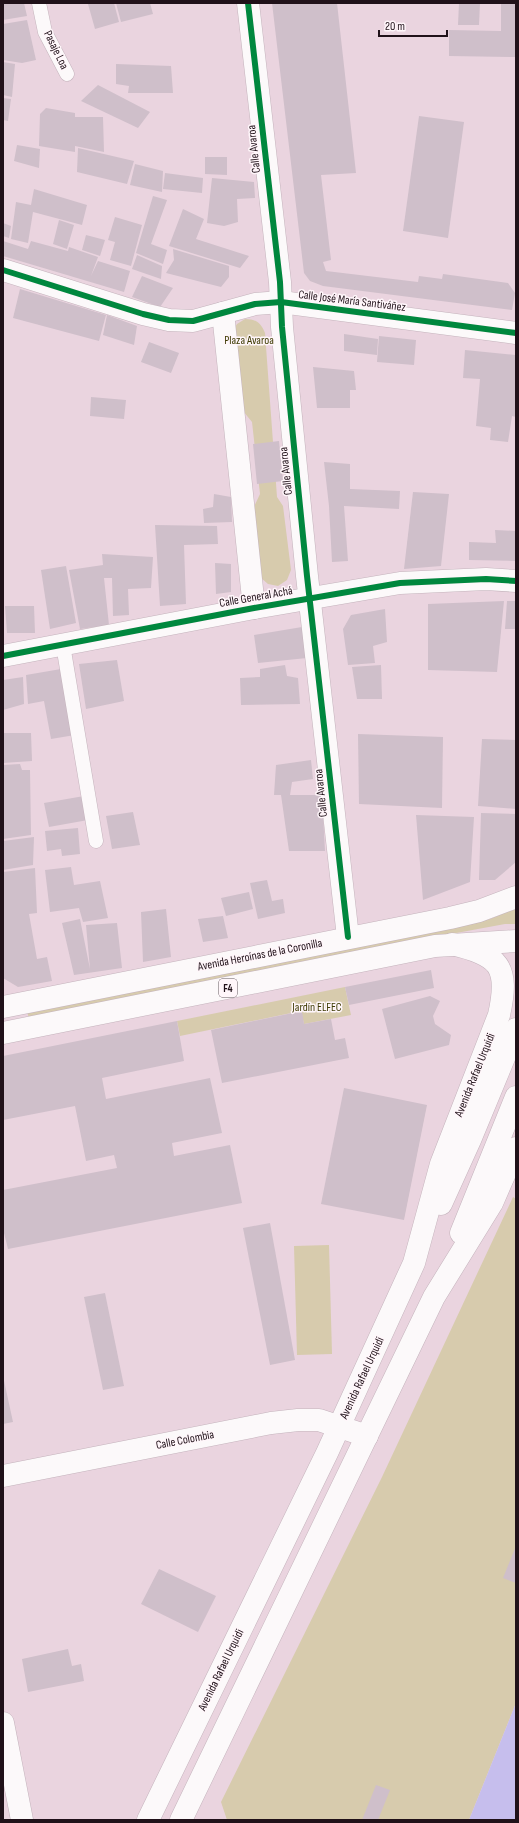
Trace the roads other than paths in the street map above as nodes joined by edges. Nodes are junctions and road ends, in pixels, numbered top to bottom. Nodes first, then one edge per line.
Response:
1 (39, 3) edge
2 (248, 3) edge
3 (67, 74) dead end
4 (3, 270) edge
5 (281, 302) junction
6 (223, 313) junction
7 (516, 333) edge
8 (516, 581) edge
9 (310, 599) junction
10 (254, 608) junction
11 (63, 645) junction
12 (3, 656) edge
13 (96, 841) dead end
14 (512, 896) edge
15 (348, 937) junction
16 (516, 941) edge
17 (452, 944) junction
18 (3, 1007) edge
19 (516, 1029) edge
20 (3, 1033) edge
21 (516, 1097) edge
22 (516, 1148) edge
23 (414, 1263) junction
24 (434, 1297) junction
25 (340, 1426) junction
26 (366, 1436) junction
27 (3, 1476) edge
28 (3, 1723) edge
29 (22, 1820) edge
30 (148, 1820) edge
31 (181, 1820) edge

1 - 3 lane, Pasaje Loa
2 - 5 main road, Calle Avaroa
4 - 6 main road, Calle José María Santiváñez
5 - 6 main road, Calle José María Santiváñez
5 - 7 main road, Calle José María Santiváñez
5 - 9 main road, Calle Avaroa
6 - 10 main road
8 - 9 main road, Calle General Achá
9 - 10 main road, Calle General Achá
9 - 15 main road, Calle Avaroa
10 - 11 main road, Calle General Achá
11 - 12 main road, Calle General Achá
11 - 13 lane
14 - 15 main road, Avenida Heroínas de la Coronilla / F4
15 - 18 main road, Avenida Heroínas de la Coronilla / F4
16 - 17 main road, Avenida Heroínas de la Coronilla / F4
17 - 20 main road, Avenida Heroínas de la Coronilla / F4
17 - 23 main road, Avenida Rafael Urquidi
19 - 23 main road
21 - 24 main road
22 - 24 main road
23 - 25 main road, Avenida Rafael Urquidi
24 - 26 main road
25 - 26 main road, Calle Colombia
25 - 27 main road, Calle Colombia
25 - 30 main road, Avenida Rafael Urquidi
26 - 31 main road
28 - 29 main road

